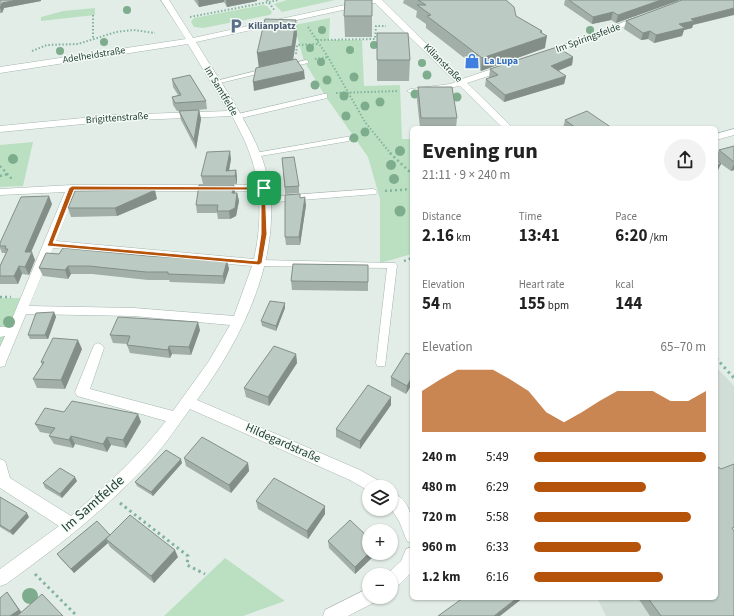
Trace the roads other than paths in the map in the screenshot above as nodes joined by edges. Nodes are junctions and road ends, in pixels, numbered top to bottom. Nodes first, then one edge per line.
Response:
1 (165, 0) edge
2 (377, 0) edge
3 (648, 16) edge
4 (189, 41) junction
5 (538, 56) edge
6 (306, 62) dead end
7 (509, 66) edge
8 (0, 70) edge
9 (216, 82) junction
10 (462, 82) junction
11 (411, 91) road end
12 (324, 96) road end
13 (236, 115) junction
14 (506, 126) edge
15 (0, 129) edge
16 (734, 132) edge
17 (718, 137) edge
18 (346, 139) dead end
19 (255, 155) junction
20 (72, 188) junction
21 (0, 192) edge
22 (372, 192) road end
23 (264, 194) junction
24 (49, 244) junction
25 (259, 263) junction
26 (22, 310) junction
27 (238, 321) junction
28 (15, 329) junction
29 (0, 332) edge
30 (98, 348) dead end
31 (0, 362) edge
32 (381, 363) dead end
33 (188, 402) junction
34 (176, 418) junction
35 (0, 465) edge
36 (364, 480) edge
37 (398, 505) edge
38 (70, 525) junction
39 (410, 529) edge
40 (410, 561) edge
41 (398, 576) edge
42 (0, 578) edge
43 (362, 600) edge
44 (331, 616) edge

1 - 4 street, Im Samtfelde
2 - 4 street
2 - 10 street, Kilianstraße
3 - 5 street, Im Spiringsfelde
4 - 8 street, Adelheidstraße
4 - 9 street, Im Samtfelde
6 - 9 lane
7 - 10 street
9 - 13 street, Im Samtfelde
10 - 11 lane
10 - 14 street, Kilianstraße
12 - 13 lane
13 - 15 street, Brigittenstraße
13 - 19 street, Im Samtfelde
16 - 17 street
18 - 19 lane
19 - 23 street, Im Samtfelde
20 - 21 street
20 - 23 street
20 - 24 street
22 - 23 lane
23 - 25 street, Im Samtfelde
24 - 25 street
24 - 26 street
25 - 27 street, Im Samtfelde
25 - 32 lane
26 - 27 street
26 - 28 street
27 - 33 street, Im Samtfelde
28 - 29 street
28 - 31 street
30 - 34 street
33 - 34 street, Im Samtfelde
33 - 36 street, Hildegardstraße
34 - 38 street, Im Samtfelde
35 - 38 street
37 - 39 street
38 - 42 street, Im Samtfelde
40 - 41 street
43 - 44 street

